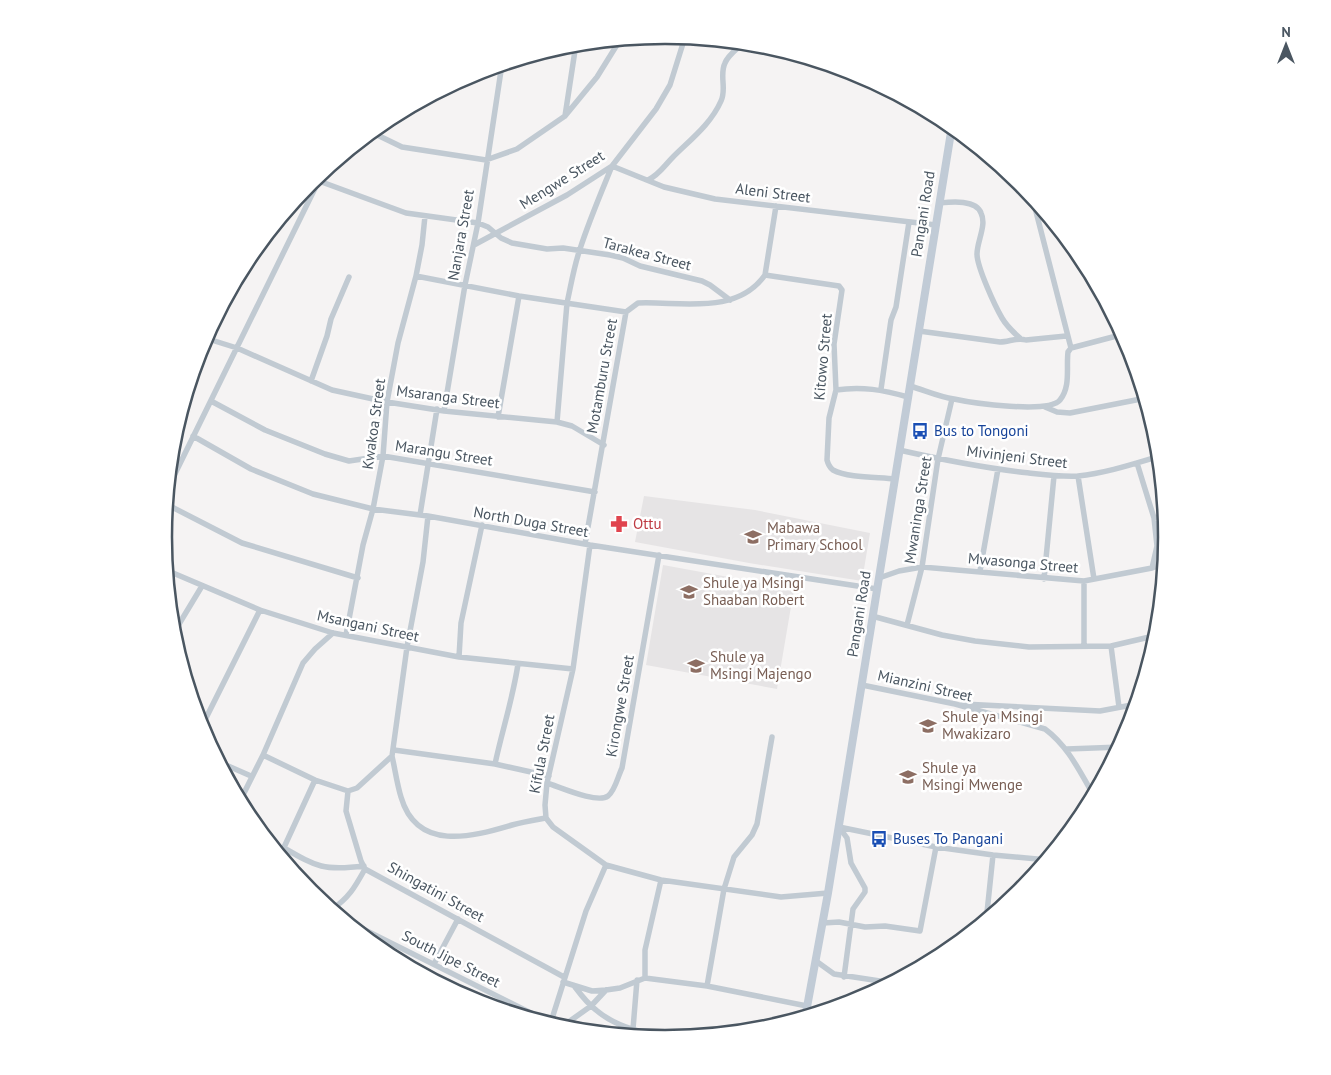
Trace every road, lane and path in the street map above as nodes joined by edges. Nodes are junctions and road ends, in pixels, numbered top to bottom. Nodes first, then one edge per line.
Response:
1 (683, 45) edge
2 (616, 47) edge
3 (737, 49) edge
4 (575, 52) edge
5 (501, 72) edge
6 (565, 116) junction
7 (951, 135) edge
8 (379, 136) edge
9 (486, 160) junction
10 (612, 166) junction
11 (648, 180) junction
12 (322, 182) edge
13 (315, 189) edge
14 (939, 203) junction
15 (776, 206) junction
16 (1035, 210) edge
17 (425, 216) junction
18 (910, 222) junction
19 (478, 223) junction
20 (936, 225) junction
21 (496, 234) junction
22 (474, 245) junction
23 (579, 250) junction
24 (765, 275) junction
25 (416, 276) junction
26 (349, 277) dead end
27 (465, 285) junction
28 (519, 296) junction
29 (730, 300) junction
30 (567, 303) junction
31 (626, 312) junction
32 (918, 331) junction
33 (1066, 336) junction
34 (1116, 336) edge
35 (1020, 338) junction
36 (213, 340) edge
37 (237, 348) junction
38 (1071, 348) junction
39 (311, 381) junction
40 (910, 386) junction
41 (881, 389) junction
42 (836, 390) junction
43 (908, 397) junction
44 (952, 399) junction
45 (1139, 399) edge
46 (211, 400) junction
47 (388, 402) junction
48 (1045, 407) junction
49 (437, 409) junction
50 (444, 411) junction
51 (498, 417) junction
52 (557, 422) junction
53 (194, 436) junction
54 (604, 445) junction
55 (899, 450) junction
56 (383, 456) junction
57 (1153, 458) edge
58 (938, 459) junction
59 (429, 463) junction
60 (1137, 463) junction
61 (998, 469) junction
62 (177, 470) edge
63 (1054, 476) junction
64 (1078, 476) junction
65 (895, 479) junction
66 (595, 492) junction
67 (173, 508) edge
68 (374, 509) junction
69 (420, 515) junction
70 (428, 516) junction
71 (1158, 517) edge
72 (1154, 518) junction
73 (482, 525) junction
74 (588, 545) junction
75 (659, 555) junction
76 (1158, 566) edge
77 (922, 567) junction
78 (1152, 568) junction
79 (980, 571) junction
80 (173, 573) edge
81 (358, 578) junction
82 (879, 578) junction
83 (1044, 578) junction
84 (1094, 579) junction
85 (1084, 581) junction
86 (202, 586) junction
87 (877, 589) junction
88 (260, 610) junction
89 (872, 616) junction
90 (179, 622) edge
91 (906, 625) junction
92 (333, 634) junction
93 (346, 635) junction
94 (1149, 637) edge
95 (1084, 646) junction
96 (1112, 646) junction
97 (407, 647) junction
98 (459, 656) junction
99 (518, 664) junction
100 (573, 669) junction
101 (862, 685) junction
102 (955, 704) junction
103 (1130, 705) edge
104 (1119, 707) junction
105 (206, 718) edge
106 (772, 737) dead end
107 (1112, 747) edge
108 (1066, 749) junction
109 (393, 753) junction
110 (263, 755) junction
111 (495, 764) junction
112 (229, 767) edge
113 (251, 776) junction
114 (315, 780) junction
115 (548, 780) junction
116 (1090, 789) edge
117 (348, 791) junction
118 (243, 793) edge
119 (546, 818) junction
120 (839, 827) junction
121 (936, 847) junction
122 (284, 848) joint
123 (993, 856) junction
124 (1040, 859) edge
125 (606, 865) junction
126 (364, 867) junction
127 (661, 880) junction
128 (724, 889) junction
129 (828, 893) junction
130 (337, 906) edge
131 (987, 912) edge
132 (458, 919) junction
133 (823, 923) junction
134 (852, 925) junction
135 (369, 932) edge
136 (816, 961) junction
137 (434, 964) junction
138 (844, 977) junction
139 (645, 978) junction
140 (564, 980) junction
141 (637, 980) junction
142 (881, 982) edge
143 (574, 986) junction
144 (707, 986) junction
145 (606, 990) junction
146 (591, 1006) junction
147 (807, 1006) junction
148 (523, 1010) edge
149 (806, 1010) edge
150 (553, 1018) edge
151 (569, 1022) edge
152 (633, 1029) joint

1 - 10 street, Mengwe Street
2 - 6 street
3 - 11 street
4 - 6 street
5 - 9 street, Nanjara Street
6 - 9 street
7 - 14 main road, Pangani Road
8 - 9 street
9 - 19 street, Nanjara Street
10 - 11 street, Aleni Street
10 - 21 street, Mengwe Street
10 - 23 street
11 - 15 street, Aleni Street
12 - 17 street
13 - 37 street
14 - 20 main road, Pangani Road
14 - 35 street
15 - 18 street, Aleni Street
15 - 24 street
16 - 33 street
17 - 19 street
17 - 25 street, Kwakoa Street
18 - 20 street, Aleni Street
18 - 41 street
19 - 21 street, Tarakea Street
19 - 22 street, Nanjara Street
20 - 32 main road, Pangani Road
21 - 22 street, Mengwe Street
21 - 23 street, Tarakea Street
22 - 27 street, Nanjara Street
23 - 29 street, Tarakea Street
23 - 30 street
24 - 29 street, Motamburu Street
24 - 42 street, Kitowo Street
25 - 27 street
25 - 47 street, Kwakoa Street
26 - 39 street
27 - 28 street
27 - 50 street, Nanjara Street
28 - 30 street
28 - 51 street
29 - 31 street, Motamburu Street
30 - 31 street
30 - 52 street
31 - 54 street, Motamburu Street
32 - 35 street
32 - 40 main road, Pangani Road
33 - 35 street
33 - 38 street
34 - 38 street
36 - 37 street, Msaranga Street
37 - 39 street, Msaranga Street
37 - 46 street
38 - 48 street
39 - 47 street, Msaranga Street
40 - 43 main road, Pangani Road
40 - 44 street
41 - 42 street
41 - 43 street
42 - 65 street, Kitowo Street
43 - 55 main road, Pangani Road
44 - 48 street
44 - 58 street, Mwaninga Street
45 - 48 street
46 - 53 street
46 - 56 street, Marangu Street
47 - 49 street, Msaranga Street
47 - 56 street, Kwakoa Street
49 - 50 street, Msaranga Street
49 - 59 street
50 - 51 street, Msaranga Street
51 - 52 street, Msaranga Street
52 - 54 street, Msaranga Street
53 - 62 street
53 - 68 street, North Duga Street
54 - 66 street, Motamburu Street
55 - 58 street, Mivinjeni Street
55 - 65 main road, Pangani Road
56 - 59 street, Marangu Street
56 - 68 street, Kwakoa Street
57 - 60 street, Mivinjeni Street
58 - 61 street, Mivinjeni Street
58 - 77 street, Mwaninga Street
59 - 66 street, Marangu Street
59 - 69 street
60 - 64 street, Mivinjeni Street
60 - 72 street
61 - 63 street, Mivinjeni Street
61 - 79 street
63 - 64 street, Mivinjeni Street
63 - 83 street
64 - 84 street
65 - 82 main road, Pangani Road
66 - 74 street, Motamburu Street
67 - 81 street
68 - 69 street, North Duga Street
68 - 81 street, Kwakoa Street
69 - 70 street, North Duga Street
70 - 73 street, North Duga Street
70 - 97 street
71 - 72 street
72 - 78 street
73 - 74 street, North Duga Street
73 - 98 street
74 - 75 street, North Duga Street
74 - 100 street, Kifula Street
75 - 87 street, North Duga Street
75 - 115 street, Kirongwe Street
76 - 78 street, Mwasonga Street
77 - 79 street, Mwasonga Street
77 - 82 street, Mwasonga Street
77 - 91 street, Mwaninga Street
78 - 84 street, Mwasonga Street
79 - 83 street, Mwasonga Street
80 - 86 street, Msangani Street
81 - 93 street, Kwakoa Street
82 - 87 main road, Pangani Road
83 - 85 street, Mwasonga Street
84 - 85 street, Mwasonga Street
85 - 95 street
86 - 88 street, Msangani Street
86 - 90 street
87 - 89 main road, Pangani Road
88 - 92 street, Msangani Street
88 - 105 street
89 - 91 street
89 - 101 main road, Pangani Road
91 - 95 street
92 - 93 street, Msangani Street
92 - 110 street
93 - 97 street, Msangani Street
94 - 96 street
95 - 96 street
96 - 104 street
97 - 98 street, Msangani Street
97 - 109 street
98 - 99 street, Msangani Street
99 - 100 street, Msangani Street
99 - 111 street
100 - 115 street, Kifula Street
101 - 102 street, Mianzini Street
101 - 120 main road, Pangani Road
102 - 104 street
102 - 108 street, Mianzini Street
103 - 104 street
106 - 128 street
107 - 108 street
108 - 116 street, Mianzini Street
109 - 111 street
109 - 117 street
109 - 119 street
110 - 113 street
110 - 114 street
111 - 115 street
112 - 113 street
113 - 118 street
114 - 117 street
114 - 122 street
115 - 119 street, Kifula Street
117 - 126 street, Shingatini Street
119 - 125 street
120 - 121 street
120 - 129 main road, Pangani Road
120 - 134 street
121 - 123 street
121 - 134 street
122 - 126 street
123 - 124 street
123 - 131 street
125 - 127 street
125 - 140 street
126 - 130 street
126 - 132 street, Shingatini Street
127 - 128 street
127 - 139 street
128 - 129 street
128 - 144 street
129 - 133 main road, Pangani Road
132 - 137 street
132 - 140 street, Shingatini Street
133 - 134 street
133 - 136 main road, Pangani Road
134 - 138 street
135 - 137 street, South Jipe Street
136 - 138 street
136 - 147 main road, Pangani Road
137 - 148 street, South Jipe Street
138 - 142 street
139 - 141 street, Shingatini Street
139 - 144 street, Shingatini Street
140 - 143 street, Shingatini Street
140 - 150 street
141 - 145 street, Shingatini Street
141 - 152 street
143 - 145 street, Shingatini Street
143 - 146 street
144 - 147 street, Shingatini Street
145 - 146 street
146 - 151 street
146 - 152 street
147 - 149 main road, Pangani Road

